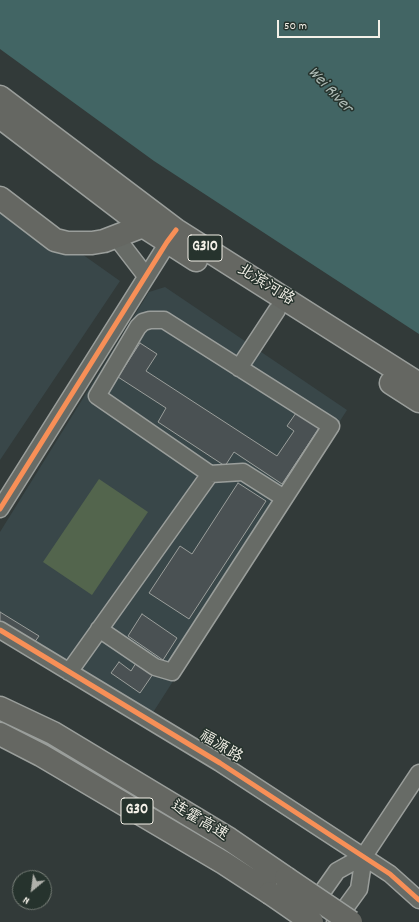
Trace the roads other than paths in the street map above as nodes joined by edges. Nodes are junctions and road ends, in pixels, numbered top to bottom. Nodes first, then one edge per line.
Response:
1 (0, 98) edge
2 (0, 117) edge
3 (0, 198) edge
4 (148, 219) junction
5 (172, 236) junction
6 (116, 237) junction
7 (146, 276) junction
8 (277, 310) junction
9 (239, 368) junction
10 (419, 384) edge
11 (419, 401) edge
12 (210, 474) junction
13 (284, 498) junction
14 (0, 509) edge
15 (99, 629) junction
16 (0, 630) edge
17 (69, 672) junction
18 (0, 697) edge
19 (0, 708) edge
20 (53, 733) junction
21 (0, 734) edge
22 (419, 773) edge
23 (364, 856) junction
24 (419, 900) edge
25 (301, 922) edge
26 (312, 922) edge
27 (335, 922) edge
28 (351, 922) edge

1 - 4 highway, 北滨河路 / G310
2 - 4 highway, 北滨河路 / G310
3 - 6 highway
4 - 5 highway, 北滨河路 / G310
4 - 6 highway
5 - 7 street
5 - 8 highway, 北滨河路 / G310
5 - 10 highway, 北滨河路 / G310
6 - 7 street
7 - 14 street
8 - 9 street
8 - 11 highway, 北滨河路 / G310
9 - 12 street
9 - 13 street
12 - 13 street
12 - 15 street
13 - 15 street
15 - 17 street
16 - 17 street, 福源路
17 - 23 street, 福源路
18 - 20 highway
19 - 20 highway, 连霍高速
20 - 28 highway, 连霍高速, bridge
21 - 26 highway, 连霍高速 / G30, bridge
22 - 23 street
23 - 24 street, 福源路
23 - 25 street
23 - 27 street

